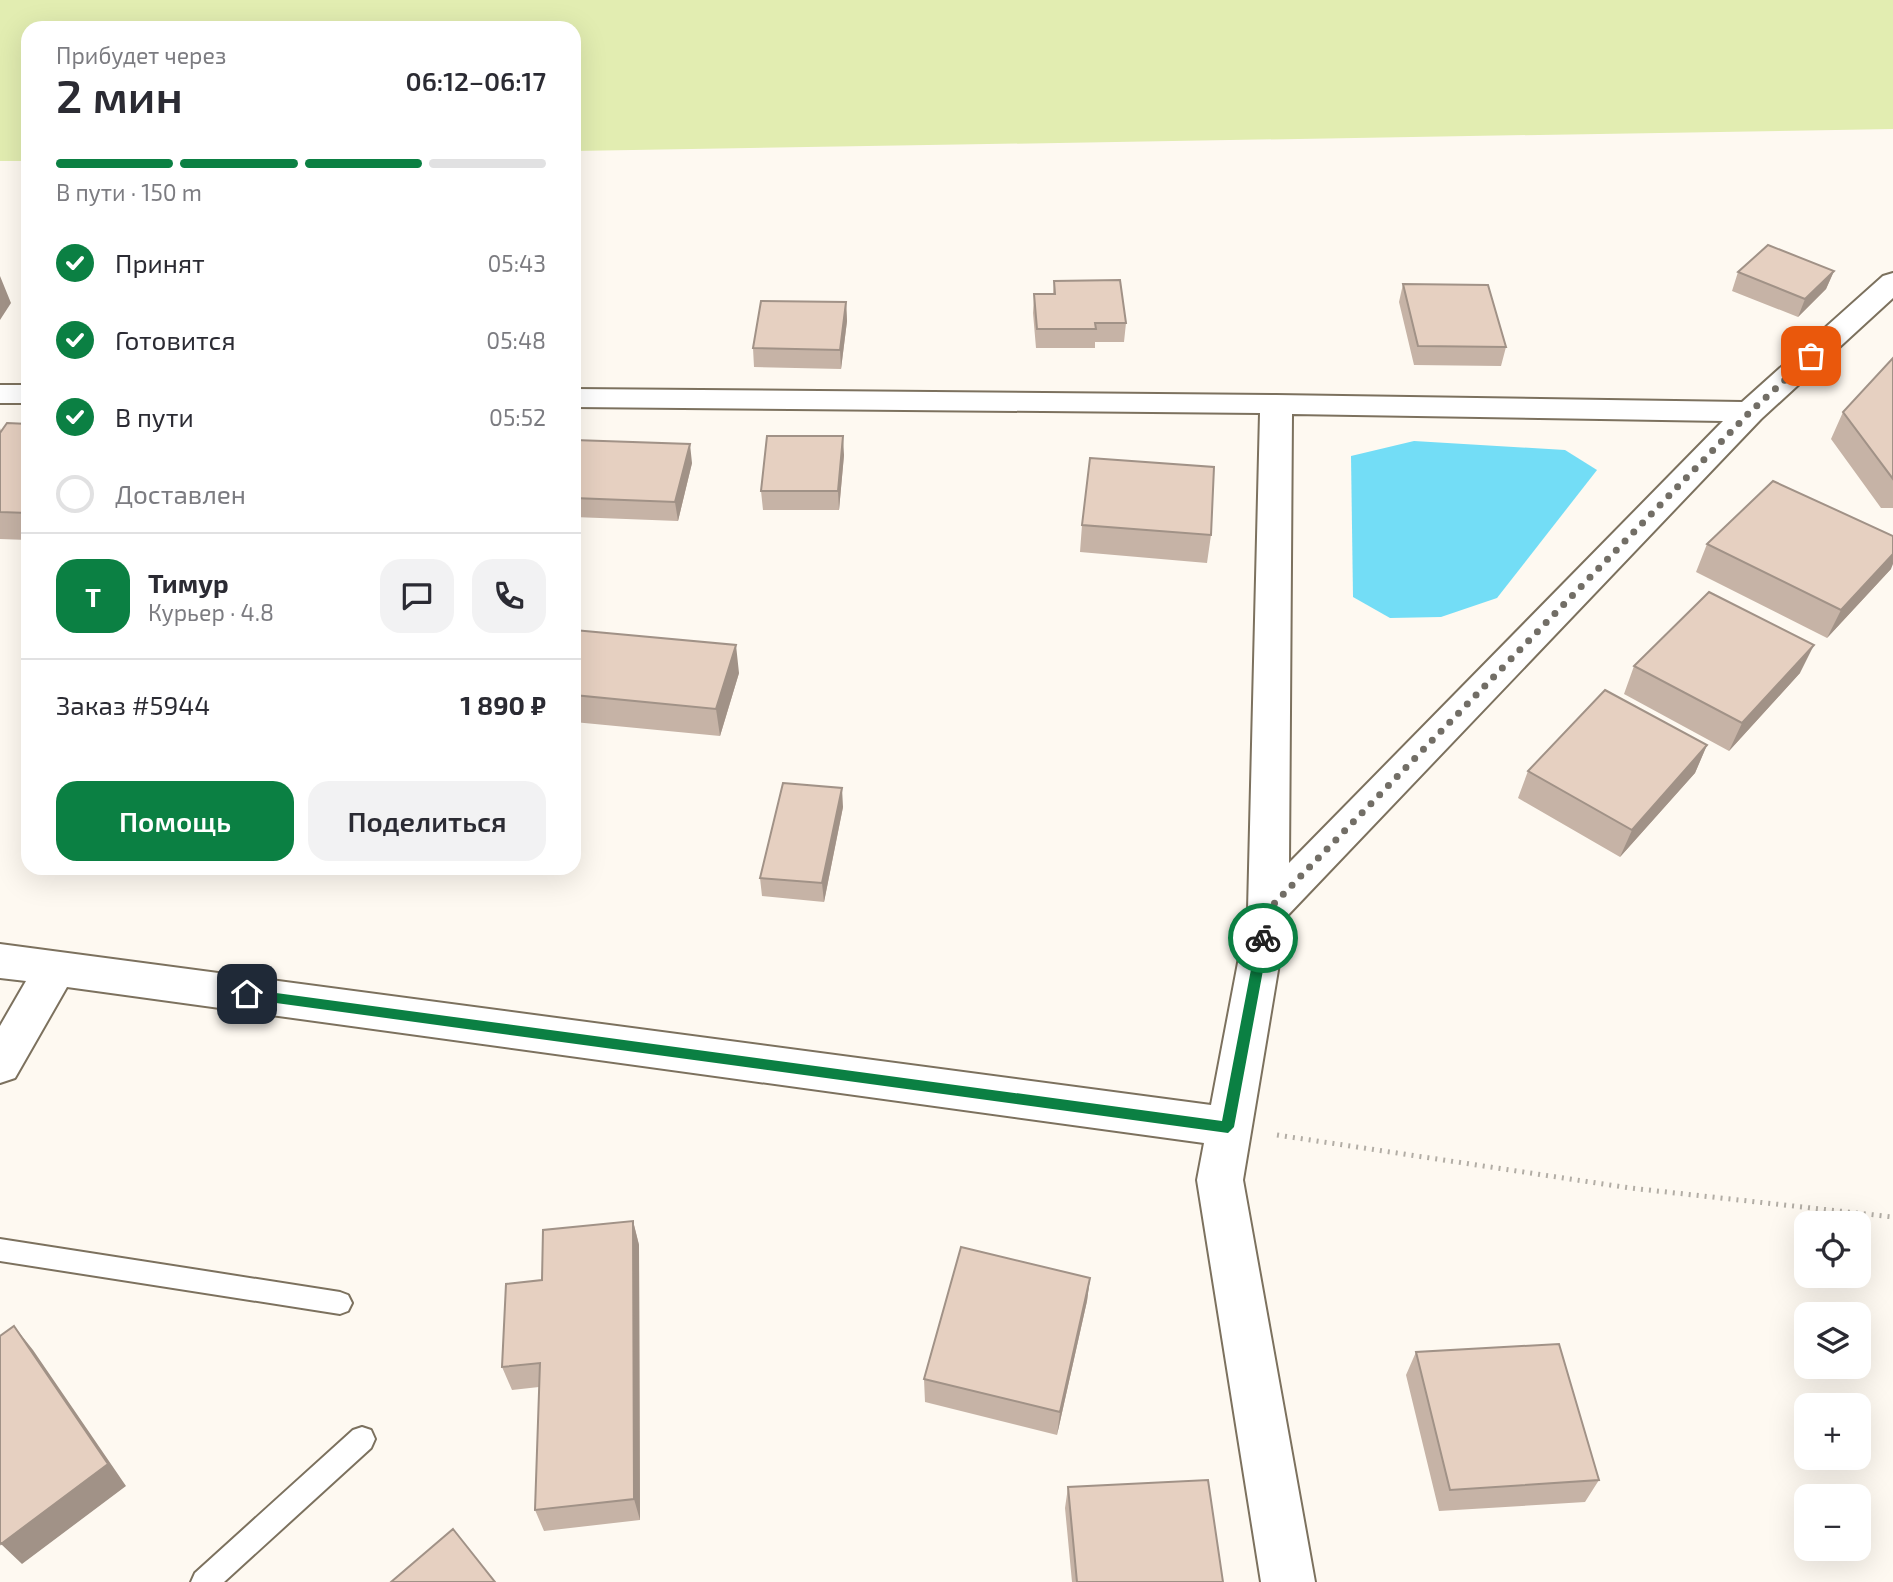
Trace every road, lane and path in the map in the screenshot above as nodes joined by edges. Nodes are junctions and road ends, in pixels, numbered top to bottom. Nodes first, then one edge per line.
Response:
1 (1893, 282) edge
2 (0, 394) edge
3 (21, 394) edge
4 (581, 398) edge
5 (1276, 404) junction
6 (1750, 412) junction
7 (1268, 910) junction
8 (0, 961) edge
9 (56, 968) junction
10 (0, 1065) edge
11 (1228, 1127) junction
12 (1893, 1217) edge
13 (0, 1250) edge
14 (340, 1303) dead end
15 (362, 1439) dead end
16 (204, 1582) edge
17 (1288, 1582) edge

1 - 6 street
2 - 3 street
4 - 5 street
5 - 6 street
5 - 7 street
6 - 7 street
7 - 11 street
8 - 9 street
9 - 10 street
9 - 11 street
11 - 12 path
11 - 17 street
13 - 14 lane
15 - 16 lane

